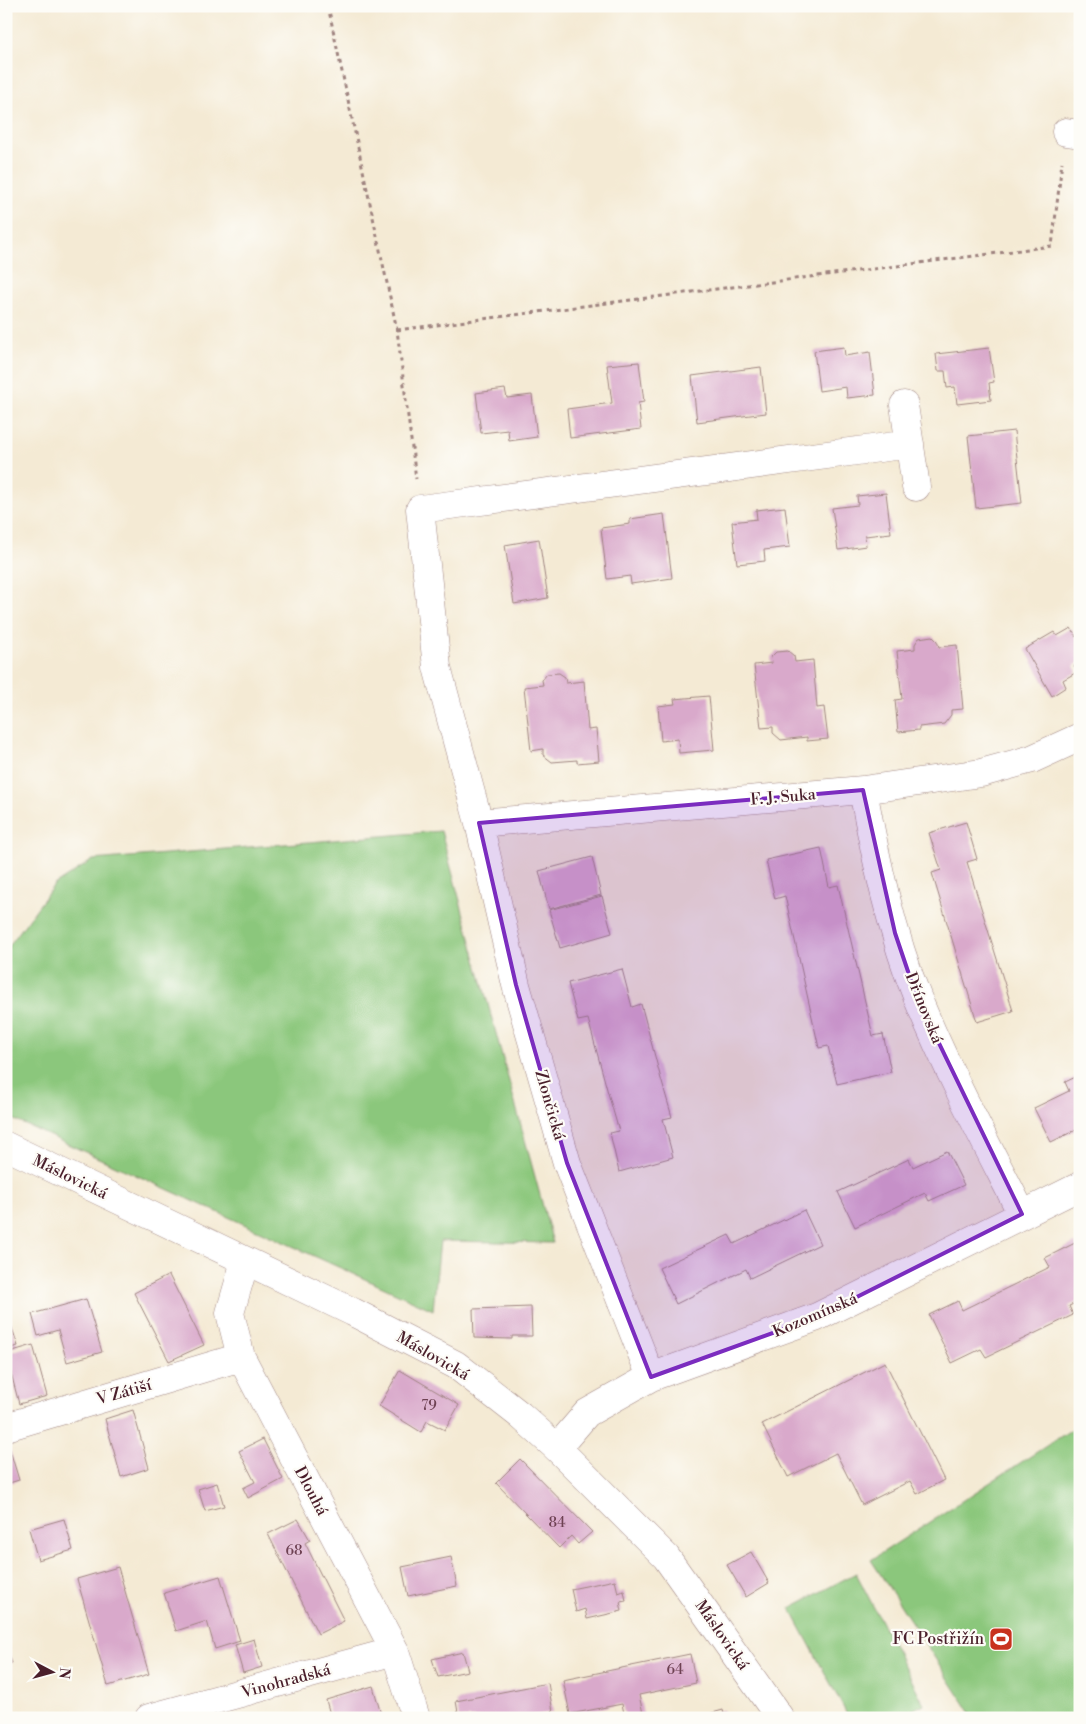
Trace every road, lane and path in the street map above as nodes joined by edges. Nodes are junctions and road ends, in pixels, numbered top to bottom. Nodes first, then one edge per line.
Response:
1 (328, 6) edge
2 (1073, 133) edge
3 (398, 330) junction
4 (904, 405) dead end
5 (910, 444) junction
6 (916, 487) dead end
7 (420, 509) junction
8 (1080, 737) edge
9 (863, 790) junction
10 (479, 823) junction
11 (6, 1146) edge
12 (1080, 1186) edge
13 (1022, 1214) junction
14 (245, 1261) junction
15 (241, 1357) junction
16 (651, 1377) junction
17 (6, 1427) edge
18 (557, 1448) junction
19 (394, 1651) junction
20 (149, 1718) edge
21 (416, 1718) edge
22 (780, 1718) edge

1 - 3 path
2 - 3 path
3 - 7 path
4 - 5 street
5 - 6 street
5 - 7 street
7 - 10 street, Zlončická
8 - 9 street, F. J. Suka
9 - 10 street, F. J. Suka
9 - 13 street, Dřínovská
10 - 16 street, Zlončická
11 - 14 street, Máslovická
12 - 13 street, Kozomínská
13 - 16 street, Kozomínská
14 - 15 street, Dlouhá
14 - 18 street, Máslovická
15 - 17 street, V Zátiší
15 - 19 street, Dlouhá
16 - 18 street, Kozomínská
18 - 22 street, Máslovická
19 - 20 street, Vinohradská
19 - 21 street, Dlouhá

